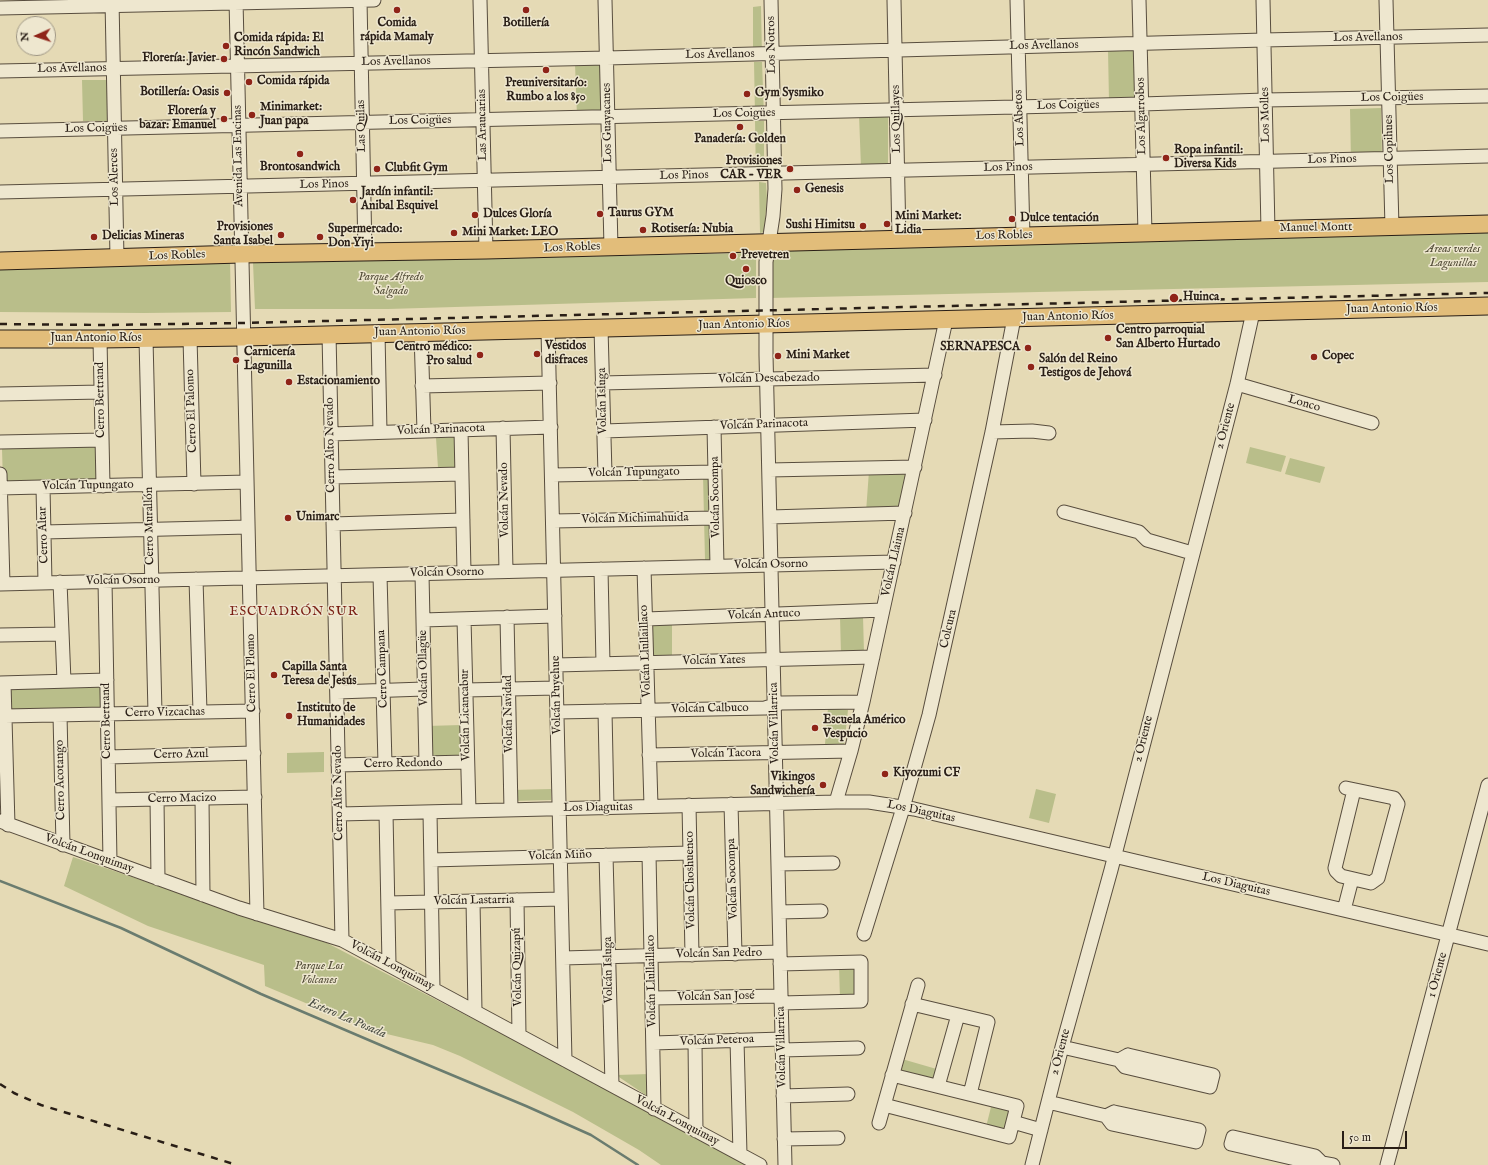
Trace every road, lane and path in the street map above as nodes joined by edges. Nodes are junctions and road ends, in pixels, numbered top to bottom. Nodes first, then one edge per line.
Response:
1 (360, 0) edge
2 (374, 0) edge
3 (480, 0) edge
4 (605, 0) edge
5 (771, 0) edge
6 (894, 0) edge
7 (1017, 0) edge
8 (1139, 0) edge
9 (1263, 0) edge
10 (1386, 0) edge
11 (299, 1) edge
12 (236, 2) edge
13 (112, 3) edge
14 (0, 8) edge
15 (1488, 35) edge
16 (1387, 38) junction
17 (1264, 40) junction
18 (1140, 44) junction
19 (1018, 47) junction
20 (895, 50) junction
21 (772, 53) junction
22 (607, 58) junction
23 (482, 60) junction
24 (361, 63) junction
25 (237, 66) junction
26 (113, 68) junction
27 (0, 71) edge
28 (1488, 96) edge
29 (1388, 98) junction
30 (1265, 100) junction
31 (1142, 104) junction
32 (1020, 107) junction
33 (897, 110) junction
34 (773, 113) junction
35 (608, 117) junction
36 (483, 120) junction
37 (362, 123) junction
38 (239, 126) junction
39 (114, 129) junction
40 (0, 132) edge
41 (1488, 156) edge
42 (1390, 158) junction
43 (1267, 161) junction
44 (1143, 164) junction
45 (1021, 167) junction
46 (898, 170) junction
47 (775, 173) junction
48 (609, 178) junction
49 (484, 181) junction
50 (364, 184) junction
51 (240, 187) junction
52 (116, 190) junction
53 (0, 192) edge
54 (1488, 224) edge
55 (1392, 227) junction
56 (1268, 230) junction
57 (1145, 233) junction
58 (1023, 236) junction
59 (899, 239) junction
60 (768, 242) junction
61 (611, 247) junction
62 (486, 250) junction
63 (365, 252) junction
64 (241, 254) junction
65 (117, 258) junction
66 (0, 261) edge
67 (765, 282) joint
68 (1488, 306) edge
69 (1253, 312) junction
70 (1014, 318) junction
71 (946, 320) junction
72 (766, 324) junction
73 (601, 328) junction
74 (548, 330) junction
75 (378, 333) junction
76 (421, 333) junction
77 (329, 334) junction
78 (244, 337) junction
79 (190, 338) junction
80 (0, 339) edge
81 (100, 339) junction
82 (146, 339) junction
83 (935, 375) junction
84 (767, 378) junction
85 (550, 383) junction
86 (602, 383) junction
87 (1236, 384) junction
88 (422, 386) junction
89 (101, 392) junction
90 (0, 394) edge
91 (925, 420) junction
92 (1372, 424) dead end
93 (768, 425) junction
94 (551, 427) junction
95 (714, 427) junction
96 (503, 428) junction
97 (461, 430) junction
98 (424, 431) junction
99 (604, 431) junction
100 (380, 432) junction
101 (992, 432) junction
102 (1048, 433) dead end
103 (331, 434) junction
104 (102, 440) junction
105 (0, 442) edge
106 (915, 467) junction
107 (769, 470) junction
108 (715, 472) junction
109 (0, 474) edge
110 (462, 474) junction
111 (605, 474) junction
112 (552, 475) junction
113 (332, 477) junction
114 (247, 482) junction
115 (194, 484) junction
116 (149, 485) junction
117 (103, 486) junction
118 (43, 487) junction
119 (0, 488) edge
120 (1064, 512) dead end
121 (905, 513) junction
122 (770, 516) junction
123 (716, 518) junction
124 (463, 520) junction
125 (553, 521) junction
126 (333, 524) junction
127 (248, 527) junction
128 (150, 529) junction
129 (44, 532) junction
130 (1192, 552) junction
131 (894, 562) junction
132 (771, 565) junction
133 (717, 566) junction
134 (644, 568) junction
135 (601, 569) junction
136 (554, 570) junction
137 (464, 572) junction
138 (506, 572) junction
139 (422, 574) junction
140 (380, 575) junction
141 (334, 576) junction
142 (250, 578) junction
143 (196, 579) junction
144 (152, 580) junction
145 (105, 581) junction
146 (60, 582) junction
147 (45, 583) junction
148 (2, 584) edge
149 (883, 610) junction
150 (772, 614) junction
151 (555, 616) junction
152 (507, 618) junction
153 (464, 619) junction
154 (646, 619) junction
155 (423, 620) junction
156 (62, 634) junction
157 (0, 635) edge
158 (873, 657) junction
159 (773, 660) junction
160 (647, 663) junction
161 (603, 664) junction
162 (556, 665) junction
163 (107, 680) junction
164 (64, 681) junction
165 (2, 683) edge
166 (556, 688) junction
167 (424, 689) junction
168 (508, 689) junction
169 (383, 690) junction
170 (466, 690) junction
171 (337, 692) junction
172 (863, 702) junction
173 (774, 705) junction
174 (648, 710) junction
175 (253, 711) junction
176 (605, 711) junction
177 (200, 712) junction
178 (557, 712) junction
179 (154, 713) junction
180 (107, 714) junction
181 (60, 715) junction
182 (5, 716) junction
183 (851, 751) junction
184 (254, 753) junction
185 (775, 753) junction
186 (649, 755) junction
187 (108, 757) junction
188 (467, 762) junction
189 (426, 763) junction
190 (386, 764) junction
191 (338, 765) junction
192 (1488, 785) edge
193 (255, 797) junction
194 (202, 798) junction
195 (157, 799) junction
196 (109, 800) junction
197 (836, 802) junction
198 (777, 803) junction
199 (731, 804) junction
200 (650, 806) junction
201 (689, 806) junction
202 (607, 808) junction
203 (902, 808) junction
204 (559, 809) junction
205 (510, 810) junction
206 (469, 811) junction
207 (430, 812) junction
208 (386, 813) junction
209 (340, 814) junction
210 (4, 823) edge
211 (62, 845) junction
212 (690, 853) junction
213 (649, 854) junction
214 (606, 855) junction
215 (560, 856) junction
216 (1114, 856) junction
217 (431, 860) junction
218 (110, 861) junction
219 (833, 863) dead end
220 (778, 864) junction
221 (158, 879) junction
222 (1352, 879) junction
223 (203, 895) junction
224 (561, 899) junction
225 (516, 900) junction
226 (473, 901) junction
227 (388, 902) junction
228 (431, 902) junction
229 (1344, 910) junction
230 (821, 911) dead end
231 (779, 912) junction
232 (257, 914) junction
233 (864, 934) dead end
234 (1448, 935) junction
235 (342, 940) junction
236 (1488, 944) edge
237 (692, 954) junction
238 (735, 954) junction
239 (651, 956) junction
240 (608, 957) junction
241 (563, 958) junction
242 (780, 958) junction
243 (389, 964) junction
244 (918, 985) dead end
245 (433, 989) junction
246 (652, 998) junction
247 (781, 1000) junction
248 (861, 1001) joint
249 (912, 1004) junction
250 (475, 1011) junction
251 (958, 1015) junction
252 (519, 1035) junction
253 (737, 1040) junction
254 (695, 1042) junction
255 (653, 1043) junction
256 (782, 1045) junction
257 (1062, 1047) junction
258 (858, 1048) dead end
259 (565, 1060) junction
260 (1119, 1060) junction
261 (892, 1075) junction
262 (612, 1085) junction
263 (938, 1086) junction
264 (848, 1094) dead end
265 (970, 1094) junction
266 (783, 1096) junction
267 (1048, 1102) junction
268 (884, 1105) junction
269 (654, 1108) junction
270 (1106, 1116) junction
271 (1013, 1122) junction
272 (879, 1123) dead end
273 (1041, 1130) junction
274 (696, 1131) junction
275 (838, 1138) dead end
276 (784, 1139) junction
277 (740, 1154) junction
278 (1328, 1164) edge
279 (760, 1165) edge
280 (785, 1165) edge
281 (1032, 1165) edge
282 (1387, 1165) edge

1 - 2 street
1 - 11 street
1 - 24 street, Las Quilas
3 - 23 street, Las Araucarias
4 - 22 street, Los Guayacanes
5 - 21 street, Los Notros
6 - 20 street, Los Quillayes
7 - 19 street, Los Abetos
8 - 18 street, Los Algarrobos
9 - 17 street, Los Molles
10 - 16 street, Los Copihues
11 - 12 street
12 - 13 street
12 - 25 street, Avenida Las Encinas
13 - 14 street
13 - 26 street, Los Alerces
15 - 16 street, Los Avellanos
16 - 17 street, Los Avellanos
16 - 29 street, Los Copihues
17 - 18 street, Los Avellanos
17 - 30 street, Los Molles
18 - 19 street, Los Avellanos
18 - 31 street, Los Algarrobos
19 - 20 street, Los Avellanos
19 - 32 street, Los Abetos
20 - 21 street, Los Avellanos
20 - 33 street, Los Quillayes
21 - 22 street, Los Avellanos
21 - 34 street, Los Notros
22 - 23 street, Los Avellanos
22 - 35 street, Los Guayacanes
23 - 24 street, Los Avellanos
23 - 36 street, Las Araucarias
24 - 25 street, Los Avellanos
24 - 37 street, Las Quilas
25 - 26 street, Los Avellanos
25 - 38 street, Avenida Las Encinas
26 - 27 street, Los Avellanos
26 - 39 street, Los Alerces
28 - 29 street, Los Coigües
29 - 30 street, Los Coigües
29 - 42 street, Los Copihues
30 - 31 street, Los Coigües
30 - 43 street, Los Molles
31 - 32 street, Los Coigües
31 - 44 street, Los Algarrobos
32 - 33 street, Los Coigües
32 - 45 street, Los Abetos
33 - 34 street, Los Coigües
33 - 46 street, Los Quillayes
34 - 35 street, Los Coigües
34 - 47 street, Los Notros
35 - 36 street, Los Coigües
35 - 48 street, Los Guayacanes
36 - 37 street, Los Coigües
36 - 49 street, Las Araucarias
37 - 38 street, Los Coigües
37 - 50 street, Las Quilas
38 - 39 street, Los Coigües
38 - 51 street, Avenida Las Encinas
39 - 40 street, Los Coigües
39 - 52 street, Los Alerces
41 - 42 street, Los Pinos
42 - 43 street, Los Pinos
42 - 55 street, Los Copihues
43 - 44 street, Los Pinos
43 - 56 street, Los Molles
44 - 45 street, Los Pinos
44 - 57 street, Los Algarrobos
45 - 46 street, Los Pinos
45 - 58 street, Los Abetos
46 - 47 street, Los Pinos
46 - 59 street, Los Quillayes
47 - 48 street, Los Pinos
47 - 60 street, Los Notros
48 - 49 street, Los Pinos
48 - 61 street, Los Guayacanes
49 - 50 street, Los Pinos
49 - 62 street, Las Araucarias
50 - 51 street, Los Pinos
50 - 63 street, Las Quilas
51 - 52 street, Los Pinos
51 - 64 street, Avenida Las Encinas
52 - 53 street, Los Pinos
52 - 65 street, Los Alerces
54 - 55 main road, Manuel Montt
55 - 56 main road, Manuel Montt
56 - 57 main road, Manuel Montt
57 - 58 main road, Los Robles
58 - 59 main road, Los Robles
59 - 60 main road, Los Robles
60 - 61 main road, Los Robles
60 - 67 street, Los Notros
61 - 62 main road, Los Robles
62 - 63 main road, Los Robles
63 - 64 main road, Los Robles
64 - 65 main road, Los Robles
64 - 78 street, Avenida Las Encinas
65 - 66 main road, Los Robles
67 - 72 street, Volcán Villarrica
68 - 69 main road, Juan Antonio Ríos
69 - 70 main road, Juan Antonio Ríos
69 - 87 street, 2 Oriente
70 - 71 main road, Juan Antonio Ríos
70 - 101 street, Colcura
71 - 72 main road, Juan Antonio Ríos
71 - 83 street, Volcán Llaima
72 - 73 main road, Juan Antonio Ríos
72 - 84 street, Volcán Villarrica
73 - 74 main road, Juan Antonio Ríos
73 - 86 street, Volcán Isluga
74 - 76 main road, Juan Antonio Ríos
74 - 85 street, Volcán Puyehue
75 - 76 main road, Juan Antonio Ríos
75 - 77 main road, Juan Antonio Ríos
75 - 100 street
76 - 88 street
77 - 78 main road, Juan Antonio Ríos
77 - 103 street, Cerro Alto Nevado
78 - 79 main road, Juan Antonio Ríos
78 - 114 street, Cerro El Plomo
79 - 82 main road, Juan Antonio Ríos
79 - 115 street, Cerro El Palomo
80 - 81 main road, Juan Antonio Ríos
81 - 82 main road, Juan Antonio Ríos
81 - 89 street, Cerro Bertrand
82 - 116 street, Cerro Murallón
83 - 84 street, Volcán Descabezado
83 - 91 street, Volcán Llaima
84 - 86 street, Volcán Descabezado
84 - 93 street, Volcán Villarrica
85 - 88 street
85 - 94 street, Volcán Puyehue
86 - 99 street, Volcán Isluga
87 - 92 street, Lonco
87 - 130 street, 2 Oriente
88 - 98 street
89 - 90 street
89 - 104 street, Cerro Bertrand
91 - 93 street, Volcán Parinacota
91 - 106 street, Volcán Llaima
93 - 95 street, Volcán Parinacota
93 - 107 street, Volcán Villarrica
94 - 96 street, Volcán Parinacota
94 - 112 street, Volcán Puyehue
95 - 99 street, Volcán Parinacota
95 - 108 street, Volcán Socompa
96 - 97 street, Volcán Parinacota
96 - 138 street, Volcán Nevado
97 - 98 street, Volcán Parinacota
97 - 110 street
98 - 100 street, Volcán Parinacota
99 - 111 street, Volcán Isluga
100 - 103 street, Volcán Parinacota
101 - 102 street
101 - 203 street, Colcura
103 - 113 street, Cerro Alto Nevado
104 - 105 street
104 - 117 street, Cerro Bertrand
106 - 107 street
106 - 121 street, Volcán Llaima
107 - 122 street, Volcán Villarrica
108 - 111 street, Volcán Tupungato
108 - 123 street, Volcán Socompa
109 - 119 street
110 - 113 street
110 - 124 street
111 - 112 street, Volcán Tupungato
112 - 125 street, Volcán Puyehue
113 - 126 street, Cerro Alto Nevado
114 - 115 street, Volcán Tupungato
114 - 127 street, Cerro El Plomo
115 - 116 street, Volcán Tupungato
116 - 117 street, Volcán Tupungato
116 - 128 street, Cerro Murallón
117 - 118 street, Volcán Tupungato
118 - 119 street, Volcán Tupungato
118 - 129 street, Cerro Altar
119 - 148 street
120 - 130 street
121 - 122 street
121 - 131 street, Volcán Llaima
122 - 132 street, Volcán Villarrica
123 - 125 street, Volcán Michimahuida
123 - 133 street, Volcán Socompa
124 - 126 street
124 - 137 street
125 - 136 street, Volcán Puyehue
126 - 141 street, Cerro Alto Nevado
127 - 128 street
127 - 142 street, Cerro El Plomo
128 - 129 street
128 - 144 street, Cerro Murallón
129 - 147 street, Cerro Altar
130 - 216 street, 2 Oriente
131 - 132 street, Volcán Osorno
131 - 149 street, Volcán Llaima
132 - 133 street, Volcán Osorno
132 - 150 street, Volcán Villarrica
133 - 134 street, Volcán Osorno
134 - 135 street, Volcán Osorno
134 - 154 street, Volcán Llullaillaco
135 - 136 street, Volcán Osorno
135 - 161 street
136 - 138 street, Volcán Osorno
136 - 151 street, Volcán Puyehue
137 - 138 street, Volcán Osorno
137 - 139 street, Volcán Osorno
139 - 140 street, Volcán Osorno
139 - 155 street, Volcán Ollagüe
140 - 141 street, Volcán Osorno
140 - 169 street, Cerro Campana
141 - 142 street, Volcán Osorno
141 - 171 street, Cerro Alto Nevado
142 - 143 street, Volcán Osorno
142 - 175 street, Cerro El Plomo
143 - 144 street, Volcán Osorno
143 - 177 street
144 - 145 street, Volcán Osorno
144 - 179 street, Cerro Murallón
145 - 146 street, Volcán Osorno
145 - 163 street, Cerro Bertrand
146 - 147 street, Volcán Osorno
146 - 156 street
147 - 148 street, Volcán Osorno
149 - 150 street, Volcán Antuco
149 - 158 street, Volcán Llaima
150 - 154 street, Volcán Antuco
150 - 159 street, Volcán Villarrica
151 - 152 street
151 - 162 street, Volcán Puyehue
152 - 153 street
152 - 168 street, Volcán Navidad
153 - 155 street
153 - 170 street, Volcán Licancabur
154 - 160 street, Volcán Llullaillaco
155 - 167 street, Volcán Ollagüe
156 - 157 street
156 - 164 street
158 - 159 street, Volcán Yates
158 - 172 street, Volcán Llaima
159 - 160 street, Volcán Yates
159 - 173 street, Volcán Villarrica
160 - 161 street, Volcán Yates
160 - 174 street, Volcán Llullaillaco
161 - 162 street, Volcán Yates
162 - 166 street, Volcán Puyehue
163 - 164 street
163 - 180 street, Cerro Bertrand
164 - 165 street
165 - 182 street
166 - 168 street
166 - 178 street, Volcán Puyehue
167 - 169 street
167 - 189 street, Volcán Ollagüe
168 - 170 street
168 - 205 street, Volcán Navidad
169 - 171 street
169 - 190 street, Cerro Campana
170 - 188 street, Volcán Licancabur
171 - 191 street, Cerro Alto Nevado
172 - 173 street, Volcán Calbuco
172 - 183 street, Volcán Llaima
173 - 174 street, Volcán Calbuco
173 - 185 street, Volcán Villarrica
174 - 176 street, Volcán Calbuco
174 - 186 street, Volcán Llullaillaco
175 - 177 street, Cerro Vizcachas
175 - 184 street, Cerro El Plomo
176 - 178 street, Volcán Calbuco
176 - 202 street
177 - 179 street, Cerro Vizcachas
178 - 204 street, Volcán Puyehue
179 - 180 street, Cerro Vizcachas
180 - 181 street, Cerro Vizcachas
180 - 187 street, Cerro Bertrand
181 - 182 street, Cerro Vizcachas
181 - 211 street, Cerro Acotango
182 - 210 street
183 - 185 street, Volcán Tacora
183 - 197 street, Volcán Llaima
184 - 187 street, Cerro Azul
184 - 193 street, Cerro El Plomo
185 - 186 street, Volcán Tacora
185 - 198 street, Volcán Villarrica
186 - 200 street, Volcán Llullaillaco
187 - 196 street, Cerro Bertrand
188 - 189 street, Cerro Redondo
188 - 206 street, Volcán Licancabur
189 - 190 street, Cerro Redondo
190 - 191 street, Cerro Redondo
191 - 209 street, Cerro Alto Nevado
192 - 234 street, 1 Oriente
193 - 194 street, Cerro Macizo
193 - 232 street, Cerro El Plomo
194 - 195 street, Cerro Macizo
194 - 223 street
195 - 196 street, Cerro Macizo
195 - 221 street
196 - 218 street, Cerro Bertrand
197 - 198 street, Los Diaguitas
197 - 203 street, Los Diaguitas
198 - 199 street, Los Diaguitas
198 - 220 street, Volcán Villarrica
199 - 201 street, Los Diaguitas
199 - 238 street, Volcán Socompa
200 - 201 street, Los Diaguitas
200 - 202 street, Los Diaguitas
201 - 212 street, Volcán Choshuenco
202 - 204 street, Los Diaguitas
203 - 216 street, Los Diaguitas
203 - 233 street, Colcura
204 - 205 street, Los Diaguitas
204 - 215 street, Volcán Puyehue
205 - 206 street, Los Diaguitas
206 - 207 street, Los Diaguitas
207 - 208 street, Los Diaguitas
207 - 217 street
208 - 209 street, Los Diaguitas
208 - 227 street
209 - 235 street, Cerro Alto Nevado
210 - 211 street, Volcán Lonquimay
211 - 218 street, Volcán Lonquimay
212 - 213 street, Volcán Miño
212 - 237 street, Volcán Choshuenco
213 - 214 street, Volcán Miño
213 - 239 street, Volcán Llullaillaco
214 - 215 street, Volcán Miño
214 - 240 street, Volcán Isluga
215 - 217 street, Volcán Miño
215 - 224 street, Volcán Puyehue
216 - 229 street, Los Diaguitas
216 - 257 street, 2 Oriente
217 - 228 street
218 - 221 street, Volcán Lonquimay
219 - 220 street
220 - 231 street, Volcán Villarrica
221 - 223 street, Volcán Lonquimay
222 - 222 street
222 - 229 street
223 - 232 street, Volcán Lonquimay
224 - 225 street, Volcán Lastarria
224 - 241 street, Volcán Puyehue
225 - 226 street, Volcán Lastarria
225 - 252 street, Volcán Quizapú
226 - 228 street, Volcán Lastarria
226 - 250 street
227 - 228 street, Volcán Lastarria
227 - 243 street
228 - 245 street
229 - 234 street, Los Diaguitas
230 - 231 street
231 - 242 street, Volcán Villarrica
232 - 235 street, Volcán Lonquimay
234 - 236 street, Los Diaguitas
234 - 282 street, 1 Oriente
235 - 243 street, Volcán Lonquimay
237 - 238 street, Volcán San Pedro
237 - 239 street, Volcán San Pedro
238 - 242 street, Volcán San Pedro
239 - 240 street, Volcán San Pedro
239 - 246 street, Volcán Llullaillaco
240 - 241 street, Volcán San Pedro
240 - 262 street, Volcán Isluga
241 - 259 street, Volcán Puyehue
242 - 247 street, Volcán Villarrica
242 - 248 street, Volcán San Pedro
243 - 245 street, Volcán Lonquimay
244 - 249 street
245 - 250 street, Volcán Lonquimay
246 - 247 street, Volcán San José
246 - 255 street, Volcán Llullaillaco
247 - 248 street, Volcán San José
247 - 256 street, Volcán Villarrica
249 - 251 street
249 - 261 street
250 - 252 street, Volcán Lonquimay
251 - 263 street
251 - 265 street
252 - 259 street, Volcán Lonquimay
253 - 254 street, Volcán Peteroa
253 - 256 street, Volcán Peteroa
253 - 277 street
254 - 255 street, Volcán Peteroa
254 - 274 street
255 - 269 street, Volcán Llullaillaco
256 - 258 street, Volcán Peteroa
256 - 266 street, Volcán Villarrica
257 - 260 street
257 - 267 street, 2 Oriente
259 - 262 street, Volcán Lonquimay
260 - 260 street
261 - 263 street
261 - 268 street
262 - 269 street, Volcán Lonquimay
263 - 265 street
264 - 266 street
265 - 271 street
266 - 276 street, Volcán Villarrica
267 - 270 street
267 - 273 street, 2 Oriente
268 - 271 street
268 - 272 street
269 - 274 street, Volcán Lonquimay
270 - 270 street
271 - 273 street
273 - 281 street, 2 Oriente
274 - 277 street, Volcán Lonquimay
275 - 276 street
276 - 280 street, Volcán Villarrica
277 - 279 street, Volcán Lonquimay
278 - 278 street

